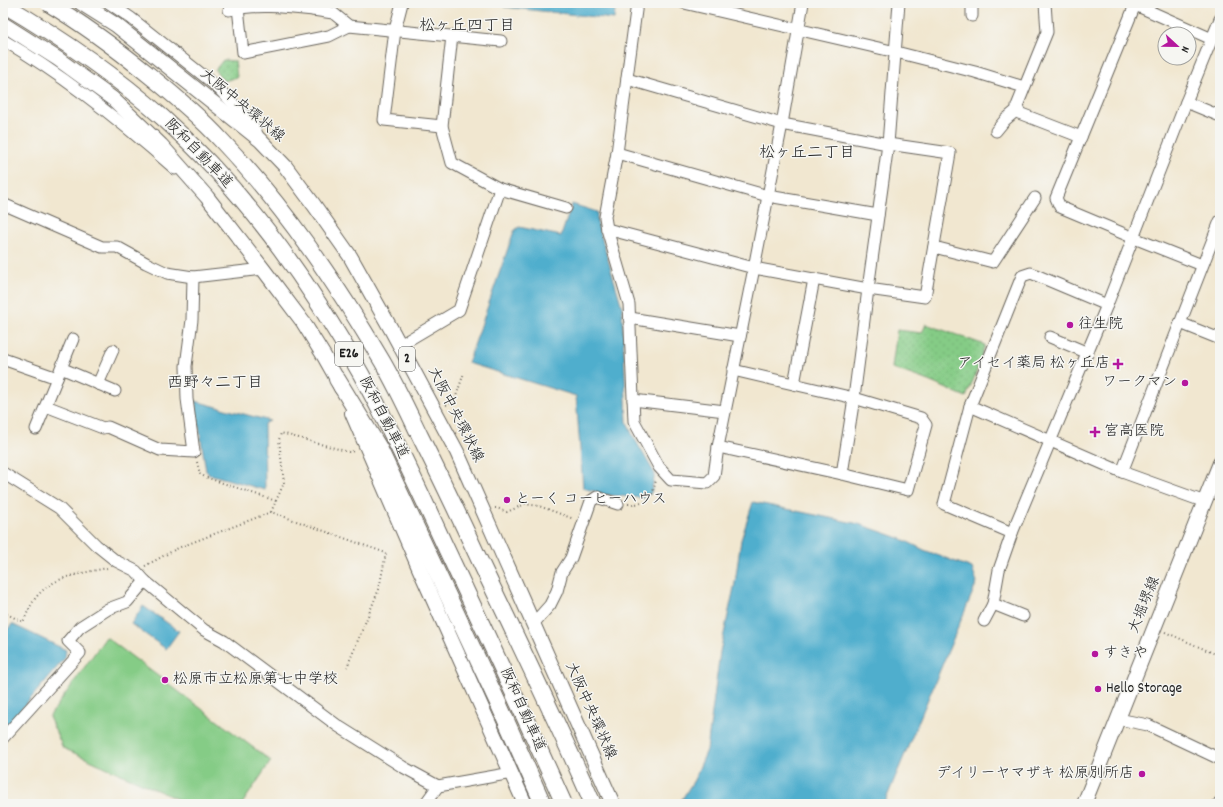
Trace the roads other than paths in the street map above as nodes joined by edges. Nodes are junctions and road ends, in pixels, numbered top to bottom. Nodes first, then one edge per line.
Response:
1 (48, 3) edge
2 (81, 3) edge
3 (109, 3) edge
4 (402, 3) edge
5 (637, 3) edge
6 (684, 3) edge
7 (803, 3) edge
8 (899, 3) edge
9 (972, 3) edge
10 (1045, 3) edge
11 (3, 4) edge
12 (1133, 4) edge
13 (313, 7) edge
14 (972, 16) dead end
15 (1220, 19) edge
16 (3, 24) edge
17 (349, 26) junction
18 (395, 30) junction
19 (798, 30) junction
20 (452, 36) junction
21 (1212, 39) junction
22 (3, 40) edge
23 (501, 41) dead end
24 (896, 52) junction
25 (627, 79) junction
26 (1024, 87) junction
27 (1186, 102) junction
28 (1018, 109) junction
29 (1220, 116) edge
30 (782, 124) junction
31 (442, 126) junction
32 (996, 131) dead end
33 (1081, 138) junction
34 (260, 140) junction
35 (888, 144) junction
36 (617, 153) junction
37 (500, 189) junction
38 (768, 196) junction
39 (207, 197) junction
40 (1035, 198) dead end
41 (3, 204) edge
42 (566, 208) dead end
43 (878, 215) junction
44 (1220, 221) edge
45 (607, 229) junction
46 (1134, 238) junction
47 (934, 247) junction
48 (1202, 265) junction
49 (754, 268) junction
50 (263, 269) junction
51 (192, 277) junction
52 (814, 279) junction
53 (868, 289) junction
54 (1107, 305) junction
55 (630, 318) junction
56 (1180, 322) junction
57 (740, 336) junction
58 (1050, 337) dead end
59 (73, 339) dead end
60 (1220, 339) edge
61 (400, 345) junction
62 (113, 350) dead end
63 (1088, 353) junction
64 (3, 359) edge
65 (733, 370) junction
66 (59, 373) junction
67 (337, 379) junction
68 (98, 384) junction
69 (794, 384) junction
70 (115, 391) dead end
71 (854, 398) junction
72 (633, 400) junction
73 (46, 406) junction
74 (970, 406) junction
75 (725, 411) junction
76 (36, 429) dead end
77 (1051, 440) junction
78 (718, 447) junction
79 (1220, 463) edge
80 (1122, 472) junction
81 (3, 474) edge
82 (842, 474) junction
83 (1204, 502) junction
84 (618, 504) road end
85 (1012, 533) junction
86 (145, 581) junction
87 (993, 604) junction
88 (1023, 616) dead end
89 (984, 621) dead end
90 (533, 624) junction
91 (1118, 719) junction
92 (3, 738) edge
93 (1220, 759) edge
94 (512, 773) junction
95 (438, 786) junction
96 (425, 804) edge
97 (525, 804) edge
98 (543, 804) edge
99 (564, 804) edge
100 (593, 804) edge
101 (613, 804) edge
102 (1084, 804) edge

1 - 100 highway, 阪和自動車道 / E26, bridge
2 - 34 main road, 大阪中央環状線 / 2
3 - 34 street
4 - 18 street
5 - 25 street
6 - 19 street
7 - 19 street
8 - 24 street
9 - 14 street
10 - 26 street
11 - 99 highway, 阪和自動車道 / E26, bridge
12 - 21 street
12 - 33 street
13 - 17 street
13 - 17 street
15 - 21 street
16 - 39 main road
17 - 18 street
18 - 20 street
18 - 31 street
19 - 24 street
19 - 30 street
20 - 23 street
20 - 31 street
21 - 27 street
22 - 39 street
24 - 26 street
24 - 35 street
25 - 30 street
25 - 36 street
26 - 28 street
27 - 29 street
27 - 46 street
28 - 32 street
28 - 33 street
30 - 35 street
30 - 38 street
31 - 37 street
33 - 46 street
34 - 61 main road, 大阪中央環状線 / 2
35 - 43 street
35 - 47 street
36 - 38 street
36 - 45 street
37 - 42 street
37 - 61 street
38 - 43 street
38 - 49 street
39 - 50 main road
40 - 47 street
41 - 51 street
43 - 53 street
44 - 48 street
45 - 49 street
45 - 55 street
46 - 48 street
46 - 54 street
47 - 53 street
48 - 56 street
49 - 52 street
49 - 57 street
50 - 51 street
50 - 67 main road
51 - 73 street
52 - 53 street
52 - 69 street
53 - 71 street
54 - 63 street
54 - 74 street
55 - 57 street
55 - 72 street
56 - 60 street
56 - 80 street
57 - 65 street
58 - 63 street
59 - 66 street
61 - 90 main road, 大阪中央環状線 / 2
62 - 68 street
63 - 77 street
64 - 66 street
65 - 69 street
65 - 75 street
66 - 68 street
66 - 73 street
67 - 94 main road
67 - 98 highway
68 - 70 street
69 - 71 street
71 - 82 street
71 - 82 street
72 - 75 street
72 - 78 street
73 - 76 street
74 - 77 street
74 - 85 street
75 - 78 street
77 - 80 street
77 - 85 street
78 - 82 street
79 - 83 main road, 大堀堺線
80 - 83 street
81 - 86 street
83 - 91 main road, 大堀堺線
84 - 90 street
85 - 87 street
86 - 92 street
86 - 95 street
87 - 88 street
87 - 89 street
90 - 101 main road, 大阪中央環状線 / 2
91 - 93 street
91 - 102 main road, 大堀堺線
94 - 95 street
94 - 97 main road
95 - 96 street

